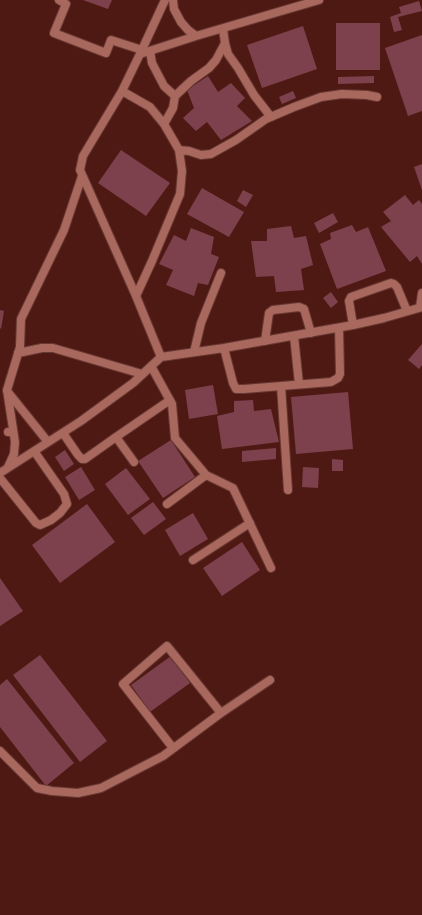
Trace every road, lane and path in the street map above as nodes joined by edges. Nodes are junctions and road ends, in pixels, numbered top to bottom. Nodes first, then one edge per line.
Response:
1 (59, 0) edge
2 (165, 0) edge
3 (173, 0) edge
4 (319, 0) edge
5 (223, 29) junction
6 (196, 36) junction
7 (225, 43) junction
8 (144, 52) junction
9 (122, 91) junction
10 (175, 96) junction
11 (377, 97) dead end
12 (271, 117) junction
13 (164, 124) junction
14 (179, 150) junction
15 (82, 176) junction
16 (221, 273) dead end
17 (422, 293) edge
18 (136, 296) junction
19 (421, 307) edge
20 (407, 311) junction
21 (354, 326) junction
22 (339, 328) junction
23 (311, 333) junction
24 (294, 336) junction
25 (265, 341) junction
26 (224, 348) junction
27 (194, 352) junction
28 (18, 353) junction
29 (161, 356) junction
30 (151, 366) junction
31 (142, 374) junction
32 (300, 384) junction
33 (281, 386) junction
34 (7, 390) junction
35 (170, 400) junction
36 (63, 433) junction
37 (116, 437) junction
38 (48, 442) junction
39 (34, 451) junction
40 (134, 462) dead end
41 (8, 467) junction
42 (0, 473) edge
43 (206, 475) junction
44 (0, 478) edge
45 (288, 490) dead end
46 (167, 504) dead end
47 (250, 523) junction
48 (193, 560) dead end
49 (271, 568) dead end
50 (270, 680) dead end
51 (221, 713) junction
52 (173, 748) junction
53 (0, 751) edge

1 - 8 lane
2 - 8 lane
3 - 6 lane
4 - 5 lane
5 - 6 lane
5 - 7 lane
6 - 8 lane
7 - 10 lane
7 - 12 lane
8 - 9 lane
8 - 10 lane
9 - 13 lane
9 - 15 lane
10 - 13 lane
11 - 12 lane
12 - 14 lane
13 - 14 lane
14 - 18 lane
15 - 18 lane
15 - 28 lane
16 - 27 lane
17 - 19 lane
18 - 29 lane
19 - 20 lane
20 - 21 lane
20 - 21 lane
21 - 22 lane
22 - 23 lane
22 - 32 lane
23 - 24 lane
23 - 25 lane
24 - 25 lane
24 - 32 lane
25 - 26 lane
26 - 27 lane
26 - 33 lane
27 - 29 lane
28 - 31 lane
28 - 34 lane
29 - 30 lane
30 - 31 lane
30 - 35 lane
31 - 36 lane
32 - 33 lane
33 - 45 lane
34 - 38 lane
34 - 41 lane
35 - 37 lane
35 - 43 lane
36 - 37 lane
36 - 38 lane
37 - 40 lane
38 - 39 lane
39 - 41 lane
39 - 44 lane
41 - 42 lane
43 - 46 lane
43 - 47 lane
47 - 48 lane
47 - 49 lane
50 - 51 lane
51 - 52 lane
51 - 52 lane
52 - 53 lane

